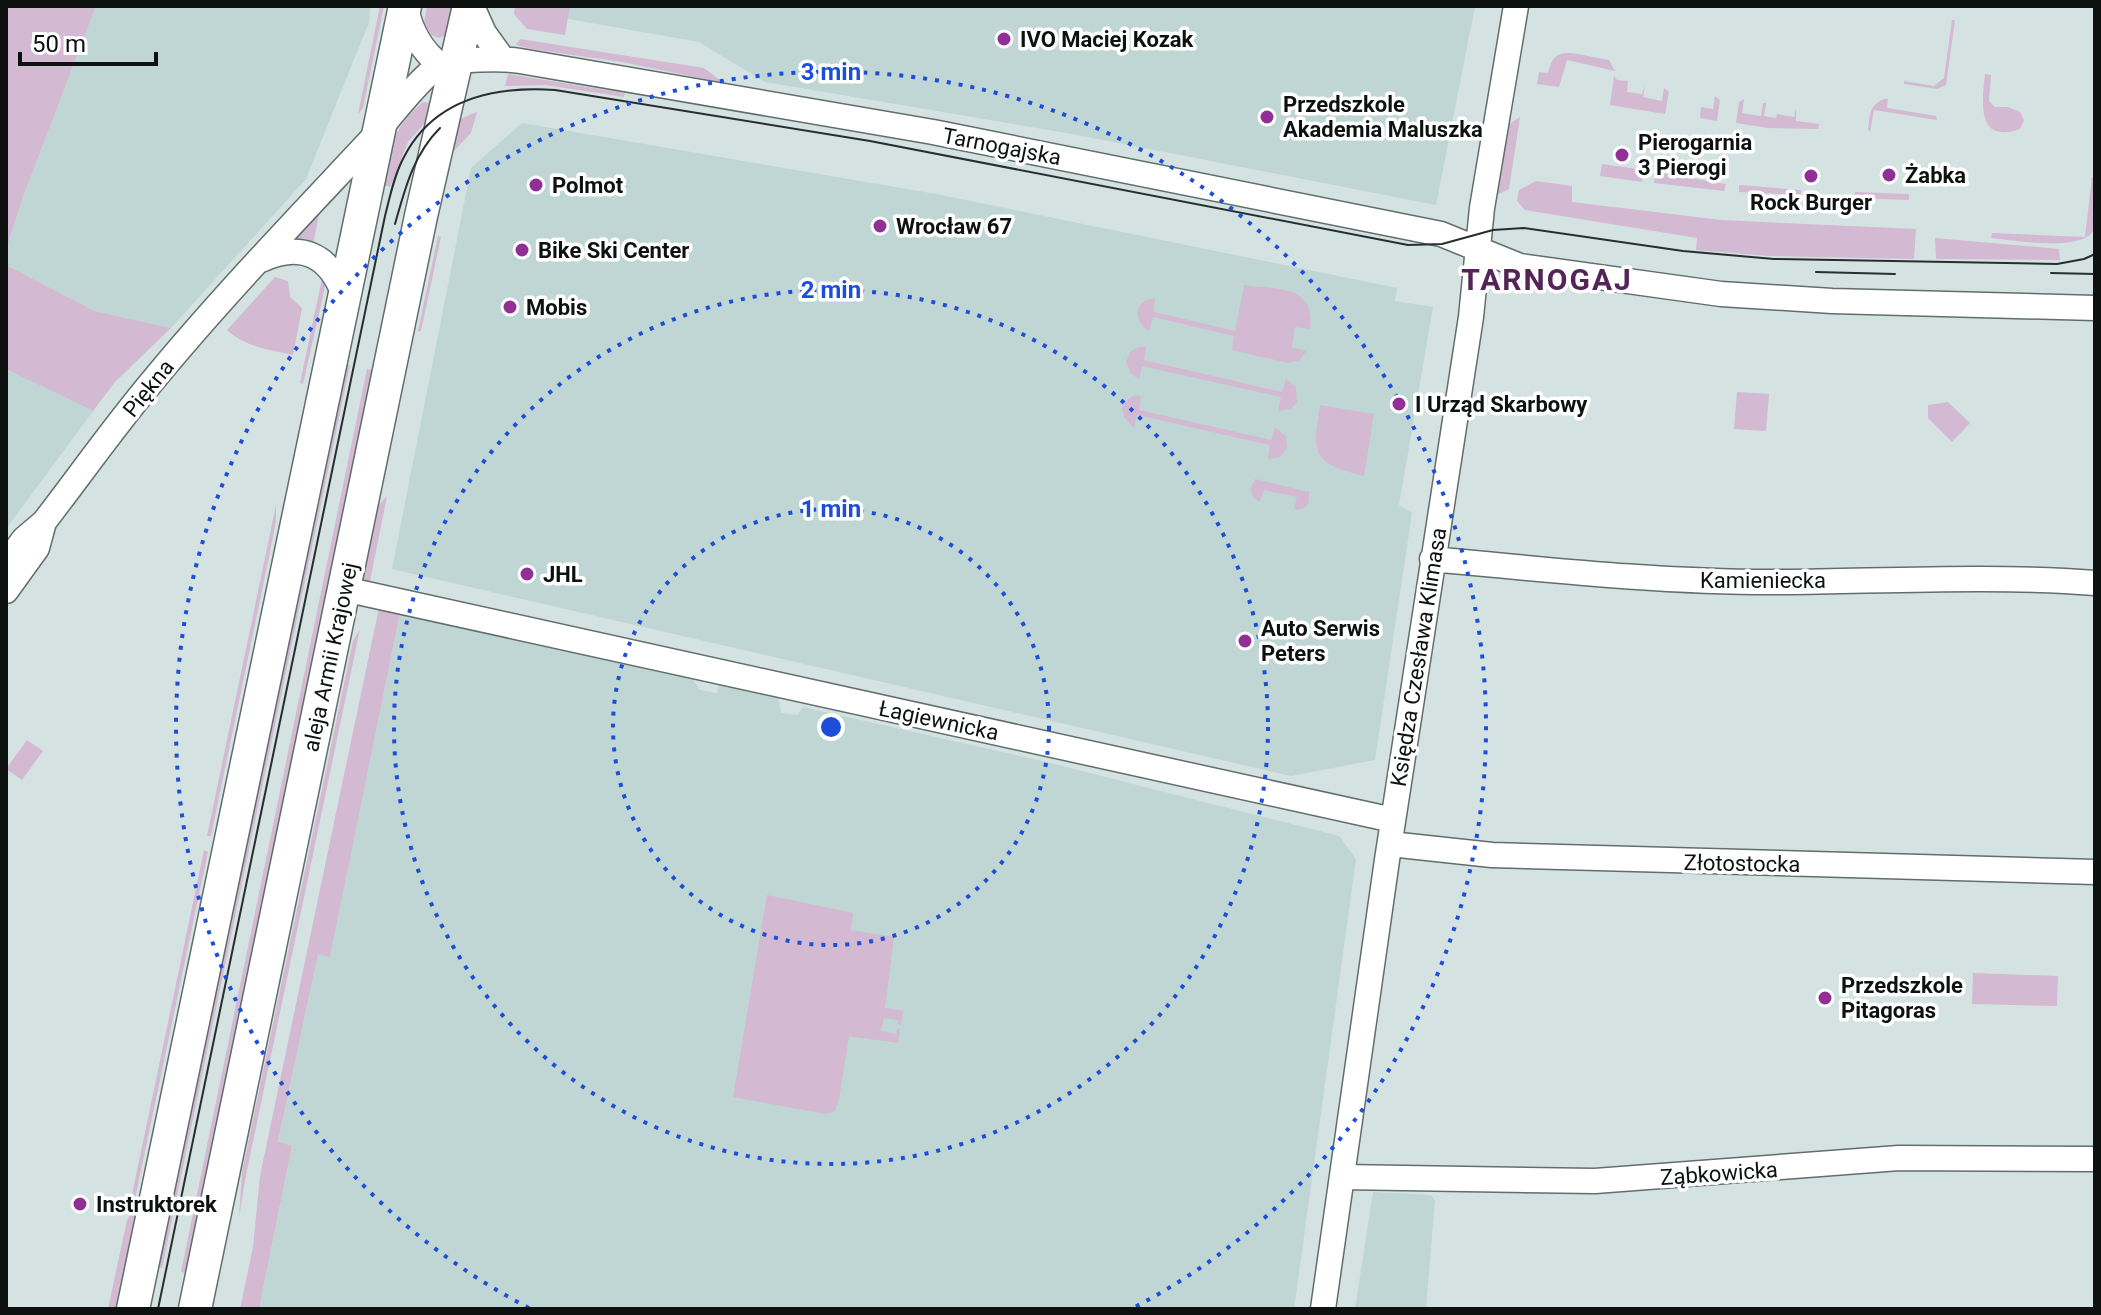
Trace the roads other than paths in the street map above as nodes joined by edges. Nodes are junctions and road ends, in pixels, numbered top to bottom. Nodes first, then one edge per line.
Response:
1 (405, 6) edge
2 (470, 6) edge
3 (1516, 6) edge
4 (502, 58) junction
5 (449, 64) junction
6 (379, 131) junction
7 (1479, 248) junction
8 (259, 261) junction
9 (344, 295) junction
10 (2095, 308) edge
11 (44, 522) junction
12 (1432, 559) junction
13 (6, 563) edge
14 (2095, 583) edge
15 (344, 589) junction
16 (6, 591) edge
17 (1392, 832) junction
18 (2095, 872) edge
19 (2095, 1159) edge
20 (1342, 1177) junction
21 (133, 1309) edge
22 (195, 1309) edge
23 (1323, 1309) edge

1 - 5 street
1 - 6 main road
2 - 4 street
2 - 5 main road, aleja Armii Krajowej
3 - 7 street, Księdza Czesława Klimasa
4 - 5 street, Tarnogajska
4 - 7 street, Tarnogajska
5 - 6 street, Piękna
5 - 15 main road, aleja Armii Krajowej
6 - 8 street, Piękna
6 - 9 main road
7 - 10 street, Tarnogajska
7 - 12 street, Księdza Czesława Klimasa
8 - 9 street
8 - 11 street, Piękna
9 - 21 main road
11 - 13 street, Piękna
11 - 16 street, Piękna
12 - 14 street, Kamieniecka
12 - 17 street, Księdza Czesława Klimasa
15 - 17 street, Łagiewnicka
15 - 22 main road, aleja Armii Krajowej
17 - 18 street, Złotostocka
17 - 20 street, Księdza Czesława Klimasa
19 - 20 street, Ząbkowicka
20 - 23 street, Księdza Czesława Klimasa

